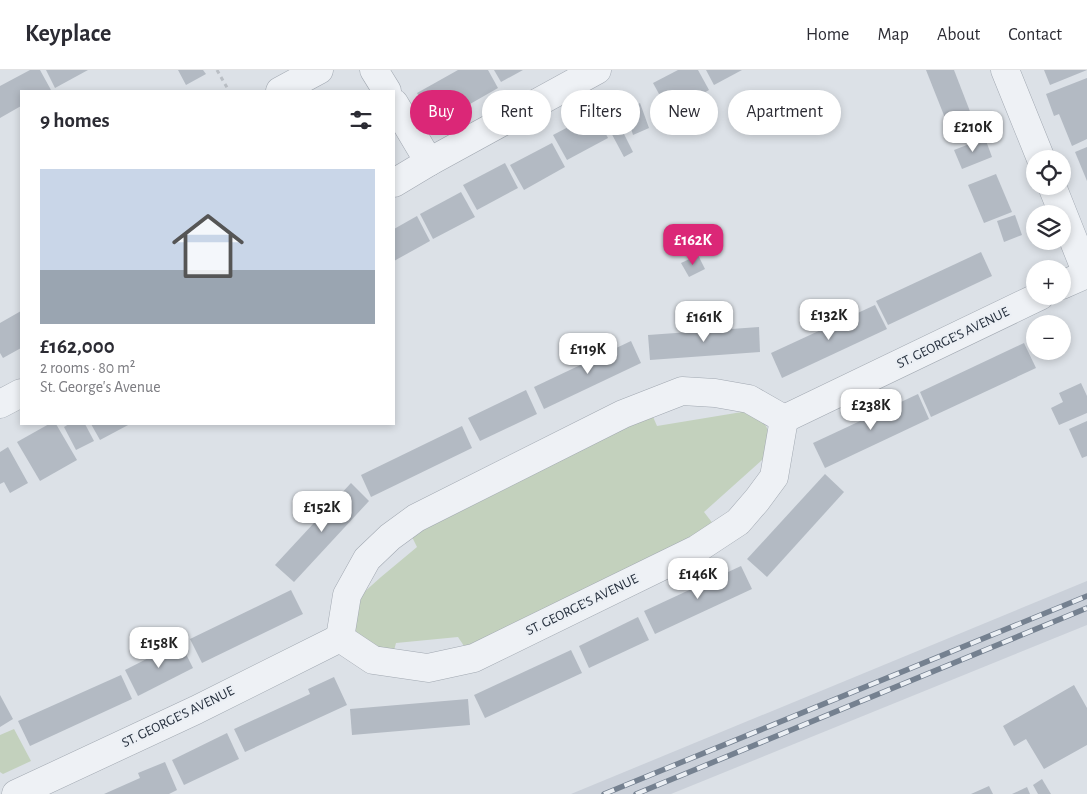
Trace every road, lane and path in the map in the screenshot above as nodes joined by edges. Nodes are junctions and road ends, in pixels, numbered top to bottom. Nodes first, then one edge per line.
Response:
1 (216, 70) edge
2 (319, 70) edge
3 (374, 70) edge
4 (597, 70) edge
5 (1005, 70) edge
6 (228, 90) edge
7 (282, 90) edge
8 (385, 90) edge
9 (395, 105) edge
10 (1037, 150) edge
11 (430, 162) junction
12 (395, 181) edge
13 (1056, 195) edge
14 (1087, 274) edge
15 (1071, 281) edge
16 (1026, 303) edge
17 (20, 394) edge
18 (0, 404) edge
19 (784, 419) junction
20 (340, 638) junction
21 (16, 794) edge

1 - 6 path
2 - 7 street
3 - 8 street
4 - 11 street
5 - 10 street
9 - 11 street
11 - 12 street
13 - 14 street
14 - 15 street
16 - 19 street, ST. GEORGE'S AVENUE
17 - 18 street
19 - 20 street
19 - 20 street, ST. GEORGE'S AVENUE
20 - 21 street, ST. GEORGE'S AVENUE

